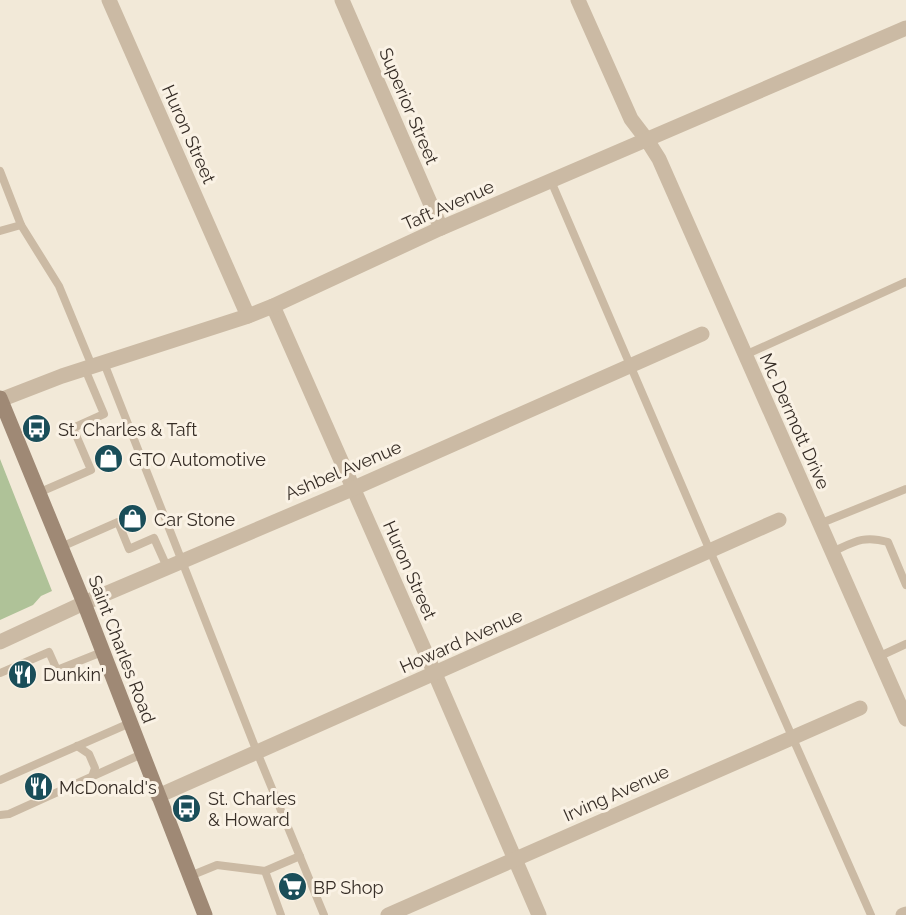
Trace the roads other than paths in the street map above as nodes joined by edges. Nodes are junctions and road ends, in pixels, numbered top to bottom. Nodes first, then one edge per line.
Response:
1 (109, 0) edge
2 (342, 0) edge
3 (578, 0) edge
4 (906, 28) edge
5 (647, 140) junction
6 (0, 171) edge
7 (551, 181) junction
8 (21, 225) junction
9 (441, 228) junction
10 (0, 231) edge
11 (906, 282) edge
12 (273, 306) junction
13 (248, 316) junction
14 (702, 334) dead end
15 (745, 355) junction
16 (94, 366) junction
17 (629, 366) junction
18 (0, 399) edge
19 (352, 489) junction
20 (906, 489) edge
21 (38, 493) junction
22 (778, 520) dead end
23 (819, 524) junction
24 (61, 547) junction
25 (710, 551) junction
26 (832, 552) junction
27 (182, 561) junction
28 (167, 567) junction
29 (906, 585) edge
30 (84, 603) junction
31 (0, 642) edge
32 (906, 644) edge
33 (102, 651) junction
34 (878, 657) junction
35 (0, 673) edge
36 (435, 674) junction
37 (860, 708) dead end
38 (906, 719) edge
39 (130, 723) junction
40 (792, 737) junction
41 (77, 746) junction
42 (256, 752) junction
43 (142, 754) junction
44 (92, 777) junction
45 (0, 780) edge
46 (158, 796) junction
47 (0, 814) edge
48 (300, 856) junction
49 (514, 859) junction
50 (265, 871) junction
51 (190, 876) junction
52 (206, 915) edge
53 (281, 915) edge
54 (324, 915) edge
55 (388, 915) edge
56 (539, 915) edge
57 (871, 915) edge

1 - 13 street, Huron Street
2 - 9 street, Superior Street
3 - 5 street, Mc Dermott Drive
4 - 5 street, Taft Avenue
5 - 7 street, Taft Avenue
5 - 15 street, Mc Dermott Drive
6 - 8 lane
7 - 9 street, Taft Avenue
7 - 17 lane
8 - 10 lane
8 - 16 lane
9 - 12 street, Taft Avenue
11 - 15 lane
12 - 13 street, Taft Avenue
12 - 19 street, Huron Street
13 - 16 street, Taft Avenue
14 - 17 street, Ashbel Avenue
15 - 23 street, Mc Dermott Drive
16 - 18 street, Taft Avenue
16 - 21 lane
16 - 27 lane
17 - 19 street, Ashbel Avenue
17 - 25 lane
18 - 21 main road, Saint Charles Road
19 - 27 street, Ashbel Avenue
19 - 36 street, Huron Street
20 - 23 lane
21 - 24 main road, Saint Charles Road
22 - 25 street, Howard Avenue
23 - 26 street, Mc Dermott Drive
24 - 28 lane
24 - 30 main road, Saint Charles Road
25 - 36 street, Howard Avenue
25 - 40 lane
26 - 29 lane
26 - 34 street, Mc Dermott Drive
27 - 28 street, Ashbel Avenue
27 - 42 lane
28 - 30 street, Ashbel Avenue
30 - 31 street, Ashbel Avenue
30 - 33 main road, Saint Charles Road
32 - 34 lane
33 - 35 lane
33 - 39 main road, Saint Charles Road
34 - 38 street, Mc Dermott Drive
36 - 42 street, Howard Avenue
36 - 49 street, Huron Street
37 - 40 street, Irving Avenue
39 - 41 lane
39 - 43 main road, Saint Charles Road
40 - 49 street, Irving Avenue
40 - 57 lane
41 - 44 lane
41 - 45 lane
42 - 46 street, Howard Avenue
42 - 48 lane
43 - 44 lane
43 - 46 main road, Saint Charles Road
44 - 47 lane
46 - 51 main road, Saint Charles Road
48 - 50 lane
48 - 54 lane
49 - 55 street, Irving Avenue
49 - 56 street, Huron Street
50 - 51 lane
50 - 53 lane
51 - 52 main road, Saint Charles Road

